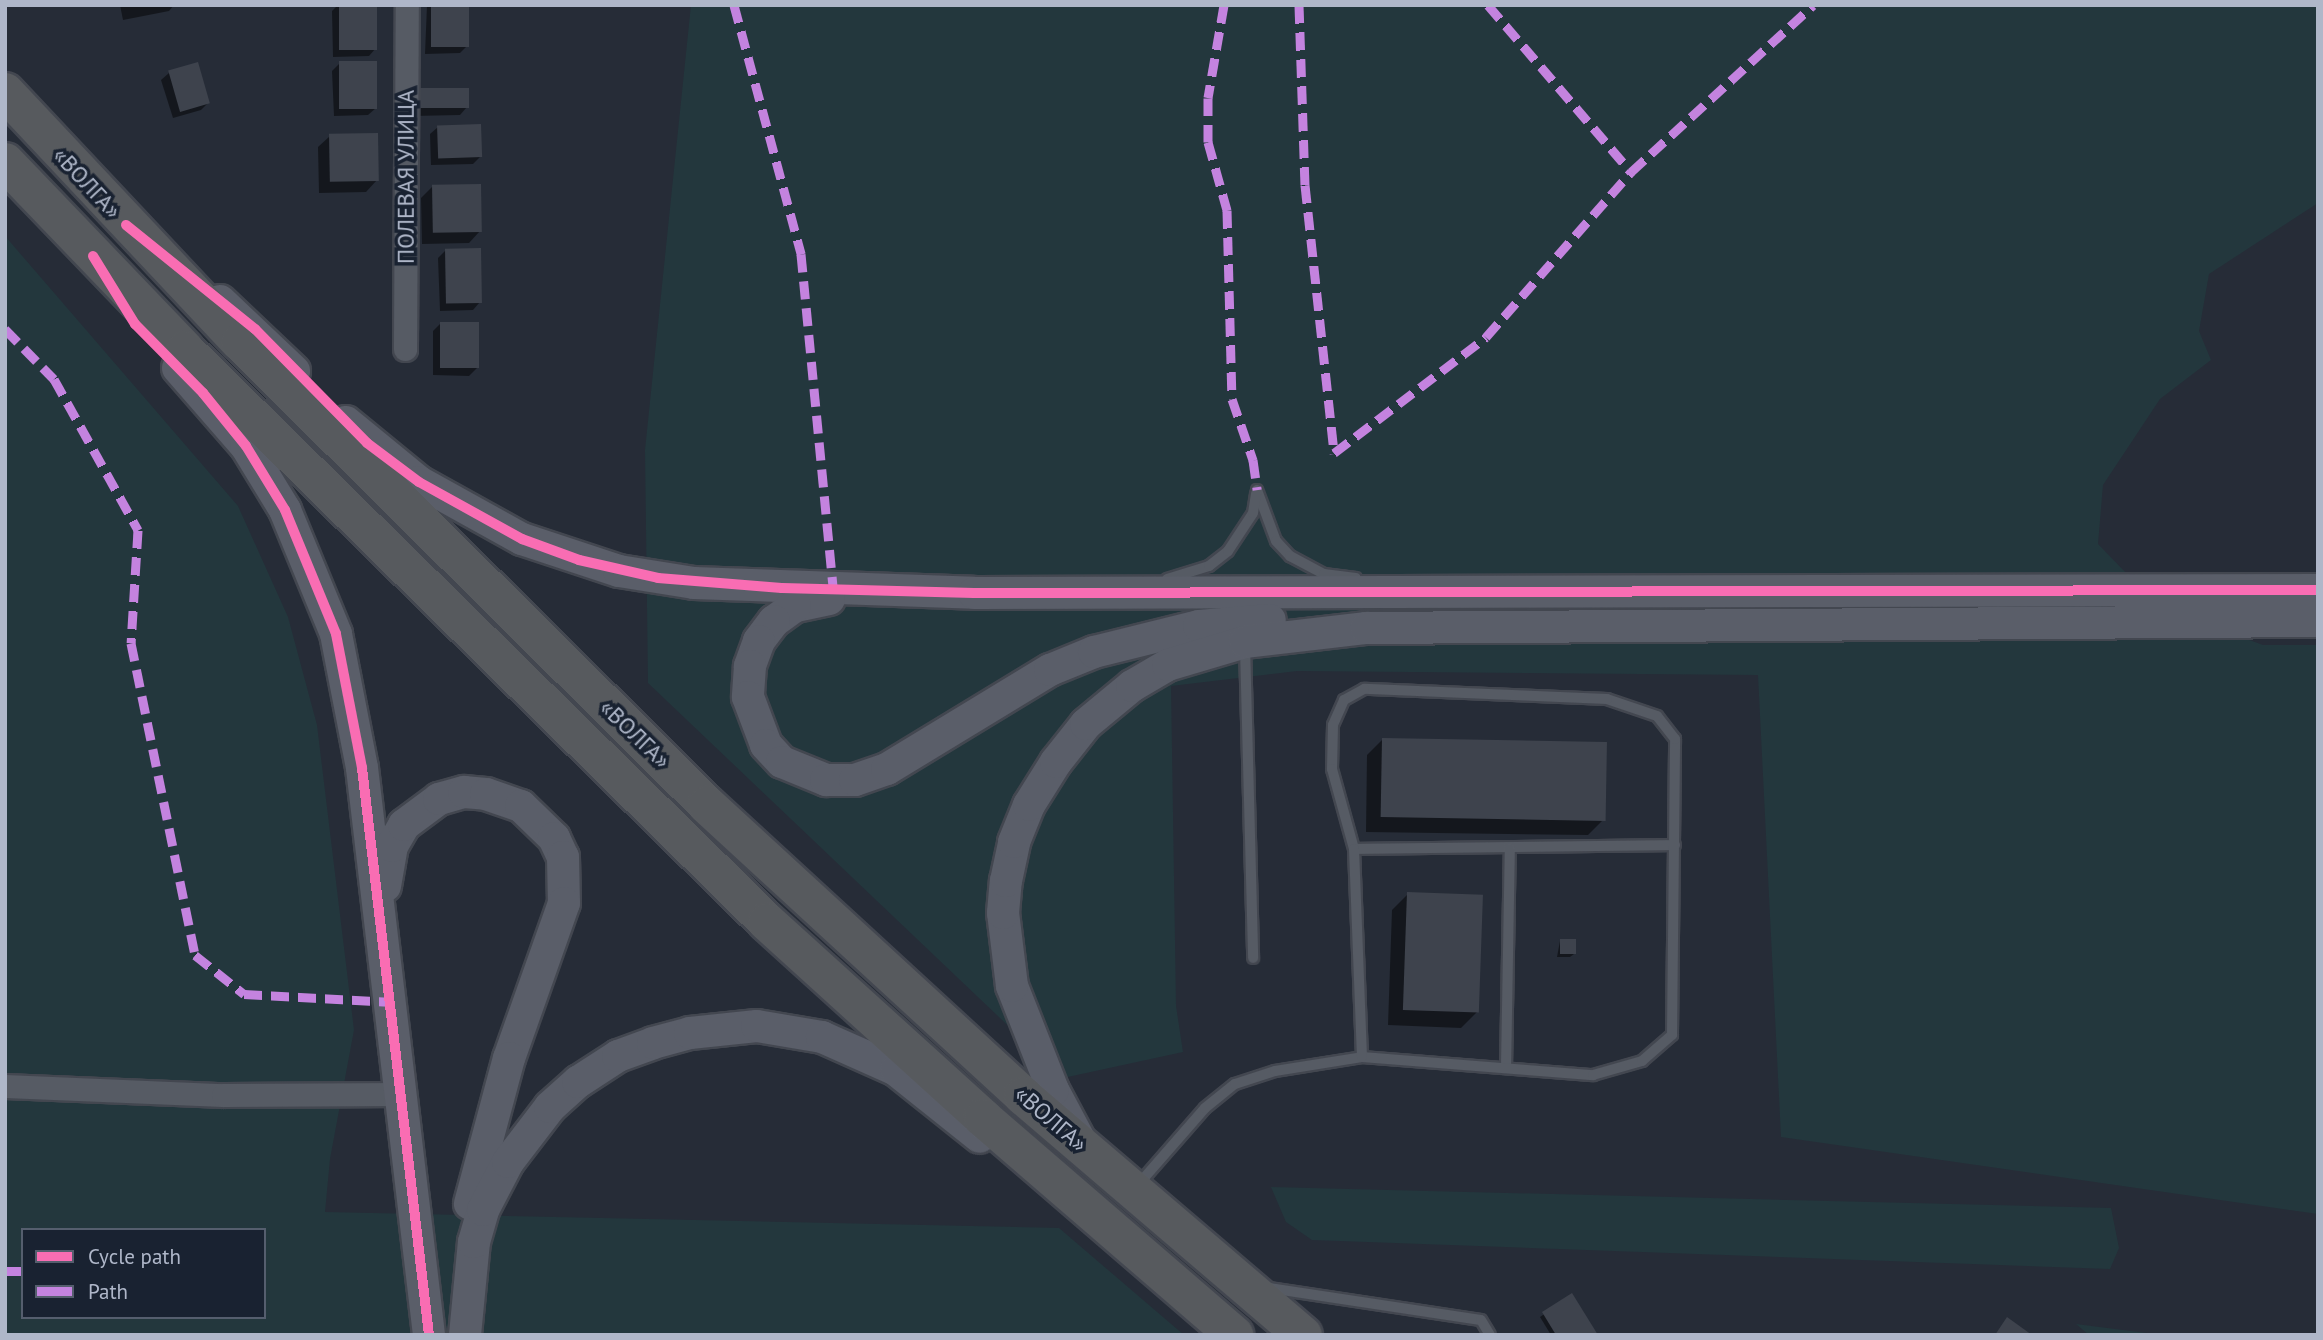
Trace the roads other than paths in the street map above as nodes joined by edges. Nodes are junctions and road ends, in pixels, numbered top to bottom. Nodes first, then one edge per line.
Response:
1 (407, 5) edge
2 (5, 92) edge
3 (5, 162) edge
4 (126, 225) junction
5 (93, 256) junction
6 (405, 349) dead end
7 (2318, 590) edge
8 (974, 593) junction
9 (1087, 593) junction
10 (1463, 593) junction
11 (2318, 621) edge
12 (1366, 628) junction
13 (1245, 642) junction
14 (1675, 845) junction
15 (1510, 848) junction
16 (1354, 849) junction
17 (384, 930) junction
18 (1253, 958) dead end
19 (1362, 1057) junction
20 (1506, 1068) junction
21 (5, 1086) edge
22 (403, 1094) junction
23 (1082, 1145) junction
24 (1058, 1184) junction
25 (1133, 1191) junction
26 (1243, 1284) junction
27 (1174, 1285) junction
28 (429, 1335) edge
29 (459, 1335) edge
30 (465, 1335) edge
31 (1220, 1335) edge
32 (1234, 1335) edge
33 (1303, 1335) edge
34 (1490, 1335) edge

1 - 6 street, ПОЛЕВАЯ УЛИЦА
2 - 4 highway, «ВОЛГА»
3 - 5 highway, «ВОЛГА»
4 - 8 street
4 - 23 highway, «ВОЛГА»
5 - 17 street
5 - 24 highway, «ВОЛГА»
7 - 10 street
8 - 9 street
8 - 12 street
9 - 10 street
9 - 10 lane
11 - 12 street
12 - 13 street
13 - 18 lane
13 - 23 street
14 - 15 lane
14 - 16 lane
14 - 20 lane
15 - 16 lane
15 - 20 lane
16 - 19 lane
17 - 22 street
17 - 29 street
19 - 20 lane
19 - 25 lane
21 - 22 street
22 - 28 street
23 - 25 highway, «ВОЛГА»
24 - 27 highway, «ВОЛГА»
24 - 30 street
25 - 26 highway, «ВОЛГА»
26 - 33 highway, «ВОЛГА»
26 - 34 lane
27 - 31 lane
27 - 32 highway, «ВОЛГА»

